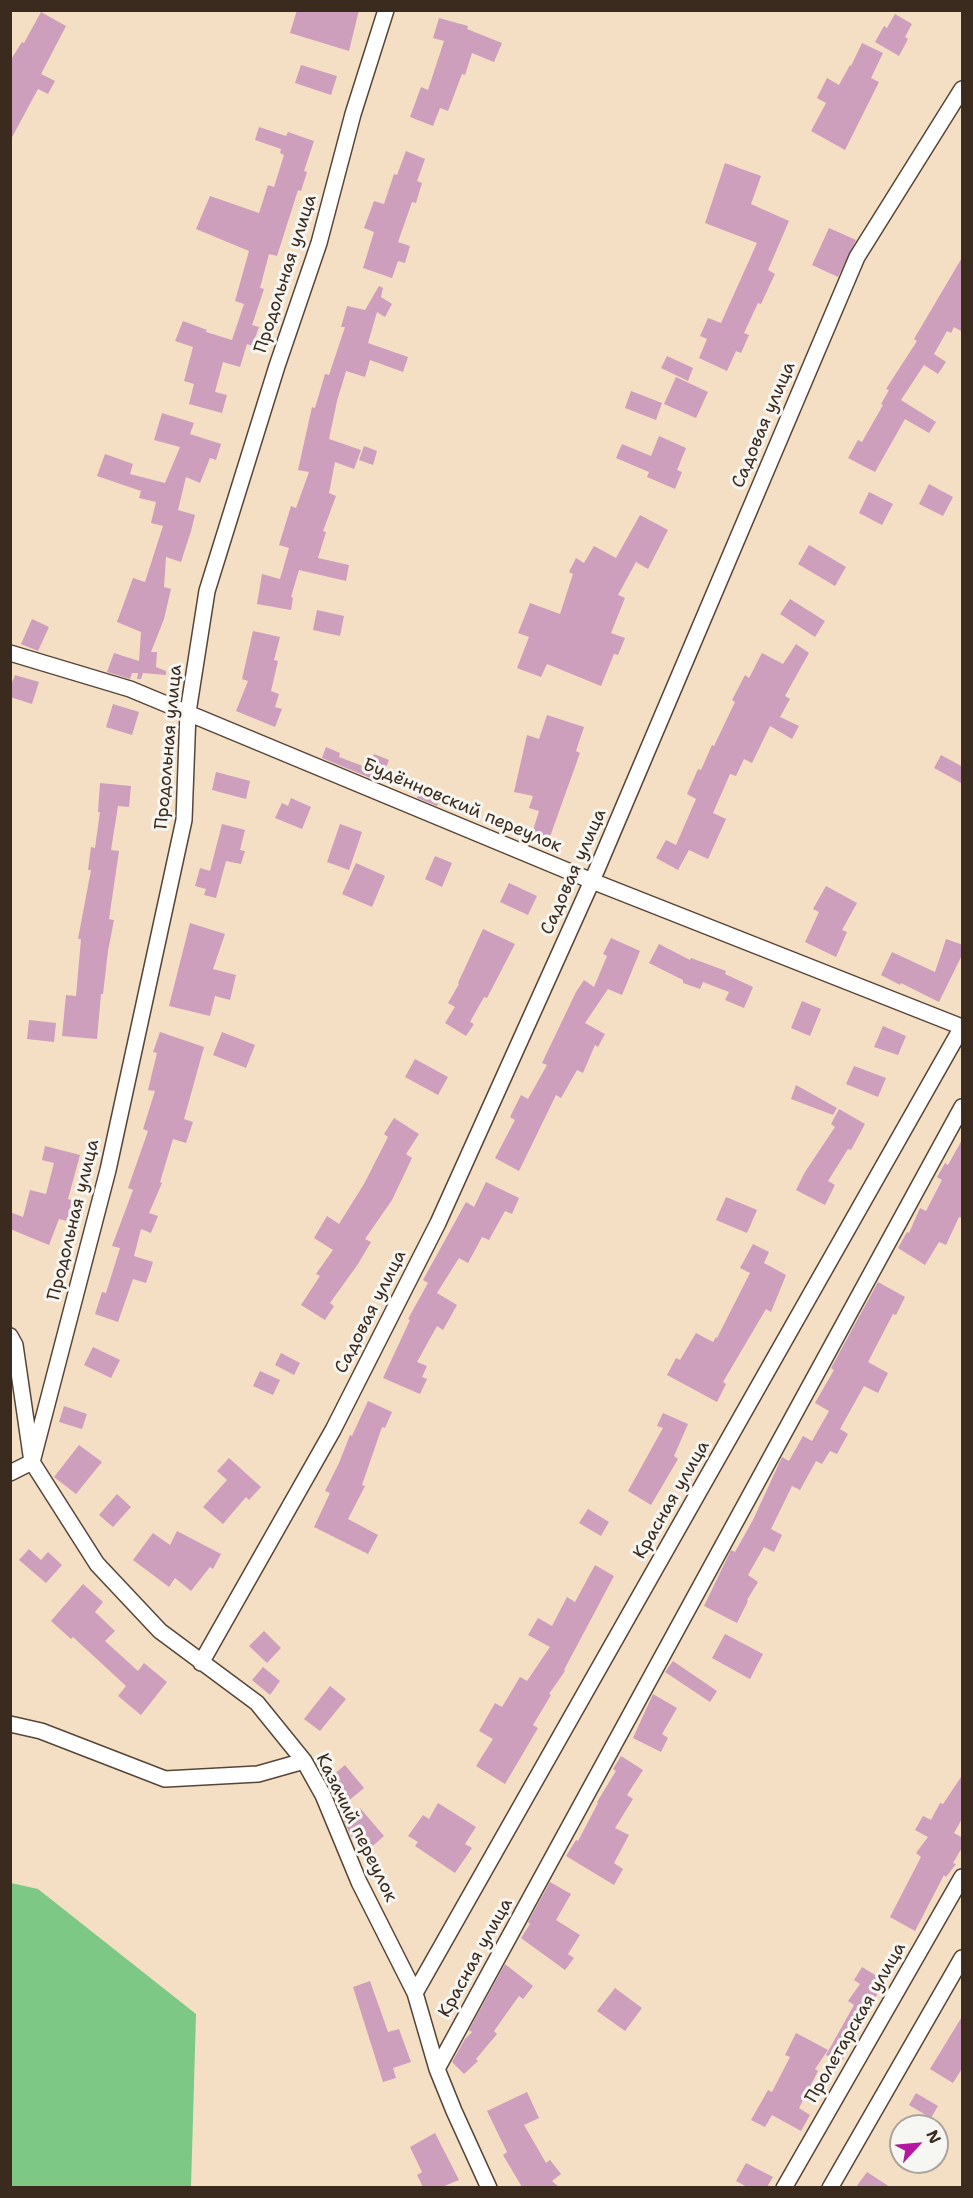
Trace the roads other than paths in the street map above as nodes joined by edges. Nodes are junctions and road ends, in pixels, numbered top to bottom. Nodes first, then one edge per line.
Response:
1 (386, 10) edge
2 (963, 89) edge
3 (10, 653) edge
4 (188, 712) junction
5 (592, 881) junction
6 (963, 1027) edge
7 (963, 1107) edge
8 (10, 1336) edge
9 (32, 1462) junction
10 (10, 1473) edge
11 (201, 1663) junction
12 (10, 1724) edge
13 (304, 1761) junction
14 (963, 1877) edge
15 (963, 1958) edge
16 (415, 1993) junction
17 (437, 2069) junction
18 (489, 2187) edge
19 (784, 2187) edge
20 (830, 2187) edge

1 - 4 street, Продольная улица
2 - 5 street, Садовая улица
3 - 4 street, Будённовский переулок
4 - 5 street, Будённовский переулок
4 - 9 street, Продольная улица
5 - 6 street, Будённовский переулок
5 - 11 street, Садовая улица
6 - 16 street, Красная улица
7 - 17 street, Красная улица
8 - 9 street
9 - 10 street
9 - 11 street, Казачий переулок
11 - 13 street, Казачий переулок
12 - 13 street
13 - 16 street, Казачий переулок
14 - 19 street, Пролетарская улица
15 - 20 street
16 - 17 street, Казачий переулок
17 - 18 street, Казачий переулок

